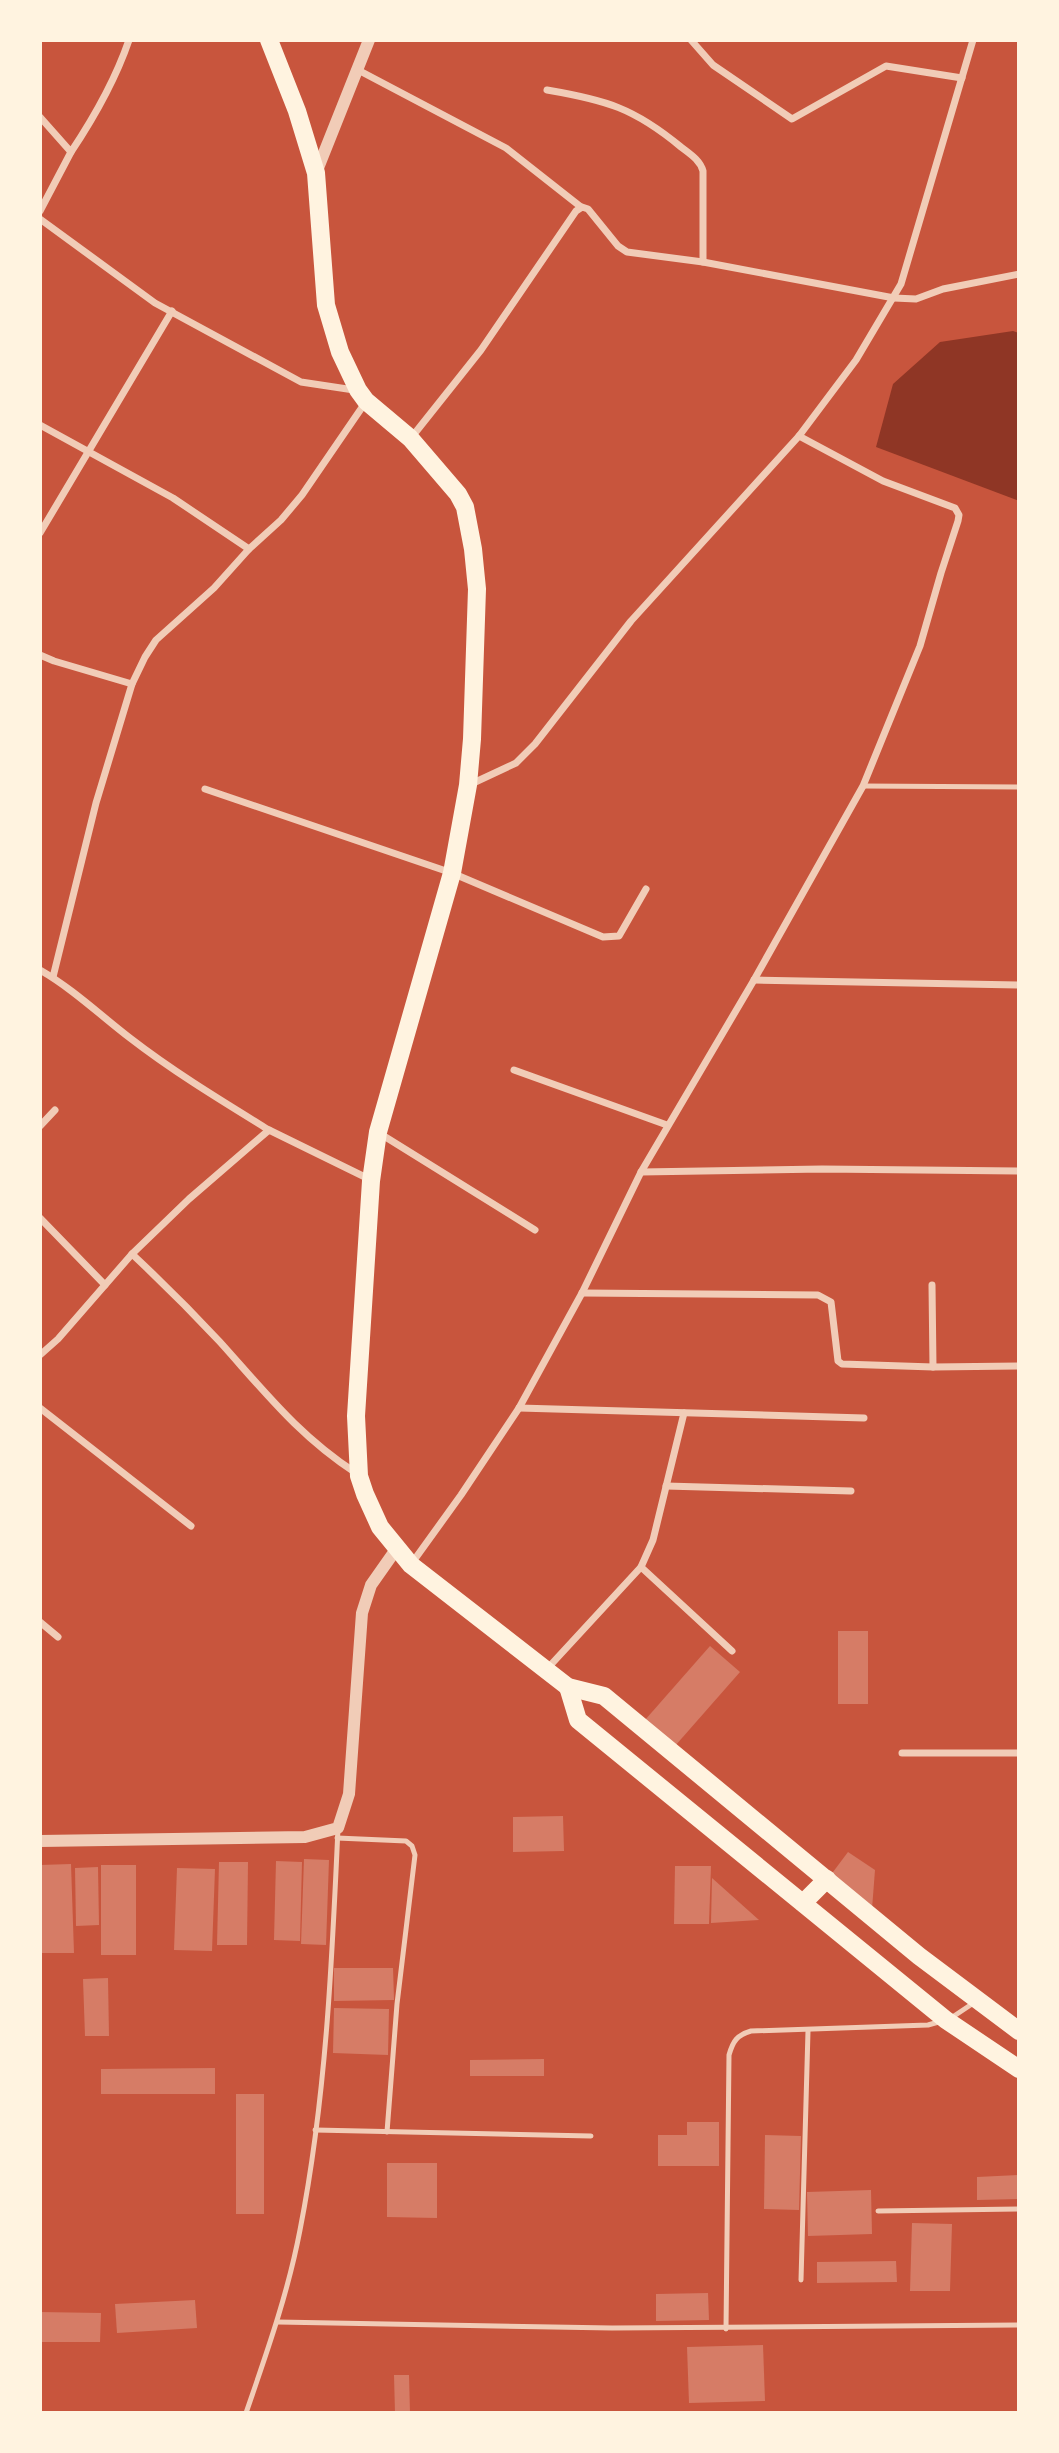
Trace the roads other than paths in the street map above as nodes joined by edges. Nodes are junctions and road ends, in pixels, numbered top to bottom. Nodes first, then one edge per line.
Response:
1 (129, 40) edge
2 (269, 40) edge
3 (369, 40) edge
4 (691, 40) edge
5 (973, 40) edge
6 (358, 70) junction
7 (962, 78) junction
8 (547, 90) dead end
9 (40, 117) edge
10 (71, 152) junction
11 (316, 173) junction
12 (43, 200) edge
13 (581, 207) junction
14 (40, 211) edge
15 (40, 219) edge
16 (703, 262) junction
17 (1019, 274) edge
18 (894, 298) junction
19 (172, 311) junction
20 (363, 395) junction
21 (40, 425) edge
22 (799, 436) junction
23 (410, 438) junction
24 (90, 451) junction
25 (40, 533) edge
26 (249, 549) junction
27 (40, 655) edge
28 (132, 684) junction
29 (468, 785) junction
30 (863, 786) junction
31 (1019, 787) edge
32 (205, 789) dead end
33 (452, 873) junction
34 (646, 889) dead end
35 (40, 970) edge
36 (53, 977) junction
37 (754, 980) junction
38 (1019, 985) edge
39 (514, 1070) dead end
40 (55, 1110) dead end
41 (667, 1125) junction
42 (40, 1126) edge
43 (269, 1130) junction
44 (378, 1132) junction
45 (1019, 1171) edge
46 (641, 1172) junction
47 (371, 1181) junction
48 (40, 1218) edge
49 (535, 1230) dead end
50 (132, 1254) junction
51 (105, 1285) junction
52 (932, 1285) dead end
53 (582, 1293) junction
54 (40, 1355) edge
55 (1019, 1366) edge
56 (933, 1367) junction
57 (40, 1408) edge
58 (519, 1408) junction
59 (684, 1413) junction
60 (864, 1418) dead end
61 (359, 1476) junction
62 (666, 1486) junction
63 (851, 1491) dead end
64 (191, 1526) dead end
65 (397, 1549) junction
66 (411, 1566) junction
67 (641, 1567) junction
68 (40, 1622) edge
69 (58, 1637) dead end
70 (732, 1651) dead end
71 (545, 1671) junction
72 (568, 1687) junction
73 (1019, 1752) edge
74 (902, 1753) dead end
75 (337, 1833) junction
76 (40, 1841) edge
77 (827, 1879) junction
78 (803, 1903) junction
79 (977, 2000) junction
80 (946, 2020) junction
81 (808, 2031) junction
82 (1019, 2031) edge
83 (1019, 2069) edge
84 (316, 2130) junction
85 (387, 2132) junction
86 (591, 2136) dead end
87 (1019, 2209) edge
88 (878, 2211) dead end
89 (801, 2280) dead end
90 (278, 2322) junction
91 (1019, 2325) edge
92 (726, 2329) junction
93 (246, 2413) edge

1 - 10 street
2 - 11 main road
3 - 6 street
4 - 7 street
5 - 7 street
6 - 11 street
6 - 13 street
7 - 18 street
8 - 16 street
9 - 10 street
10 - 12 street
11 - 20 main road
12 - 14 street
13 - 16 street
13 - 23 street
15 - 19 street
16 - 18 street
17 - 18 street
18 - 22 street
19 - 20 street
19 - 24 street
20 - 23 main road
20 - 26 street
21 - 24 street
22 - 29 street
22 - 30 street
23 - 29 main road
24 - 25 street
24 - 26 street
26 - 28 street
27 - 28 street
28 - 36 street
29 - 33 main road
30 - 31 lane
30 - 37 street
32 - 33 street
33 - 34 street
33 - 44 main road
35 - 36 street
36 - 43 street
37 - 38 street
37 - 41 street
39 - 41 street
40 - 42 street
41 - 46 street
43 - 47 street
43 - 50 street
44 - 47 main road
44 - 49 street
45 - 46 street
46 - 53 street
47 - 61 main road
48 - 51 street
50 - 51 street
50 - 61 street
51 - 54 street
52 - 56 street
53 - 56 street
53 - 58 street
55 - 56 street
57 - 64 street
58 - 59 street
58 - 66 street
59 - 60 street
59 - 62 street
61 - 65 main road
62 - 63 street
62 - 67 street
65 - 66 main road
65 - 75 street
66 - 71 main road
67 - 70 street
67 - 71 street
68 - 69 street
71 - 72 main road
72 - 77 main road
72 - 78 main road
73 - 74 street
75 - 76 street
75 - 84 lane
75 - 85 lane
77 - 78 main road
77 - 79 main road
78 - 80 main road
79 - 80 lane
79 - 82 main road
80 - 81 lane
80 - 83 main road
81 - 89 lane
81 - 92 lane
84 - 85 lane
84 - 90 lane
85 - 86 lane
87 - 88 lane
90 - 92 lane
90 - 93 lane
91 - 92 lane

